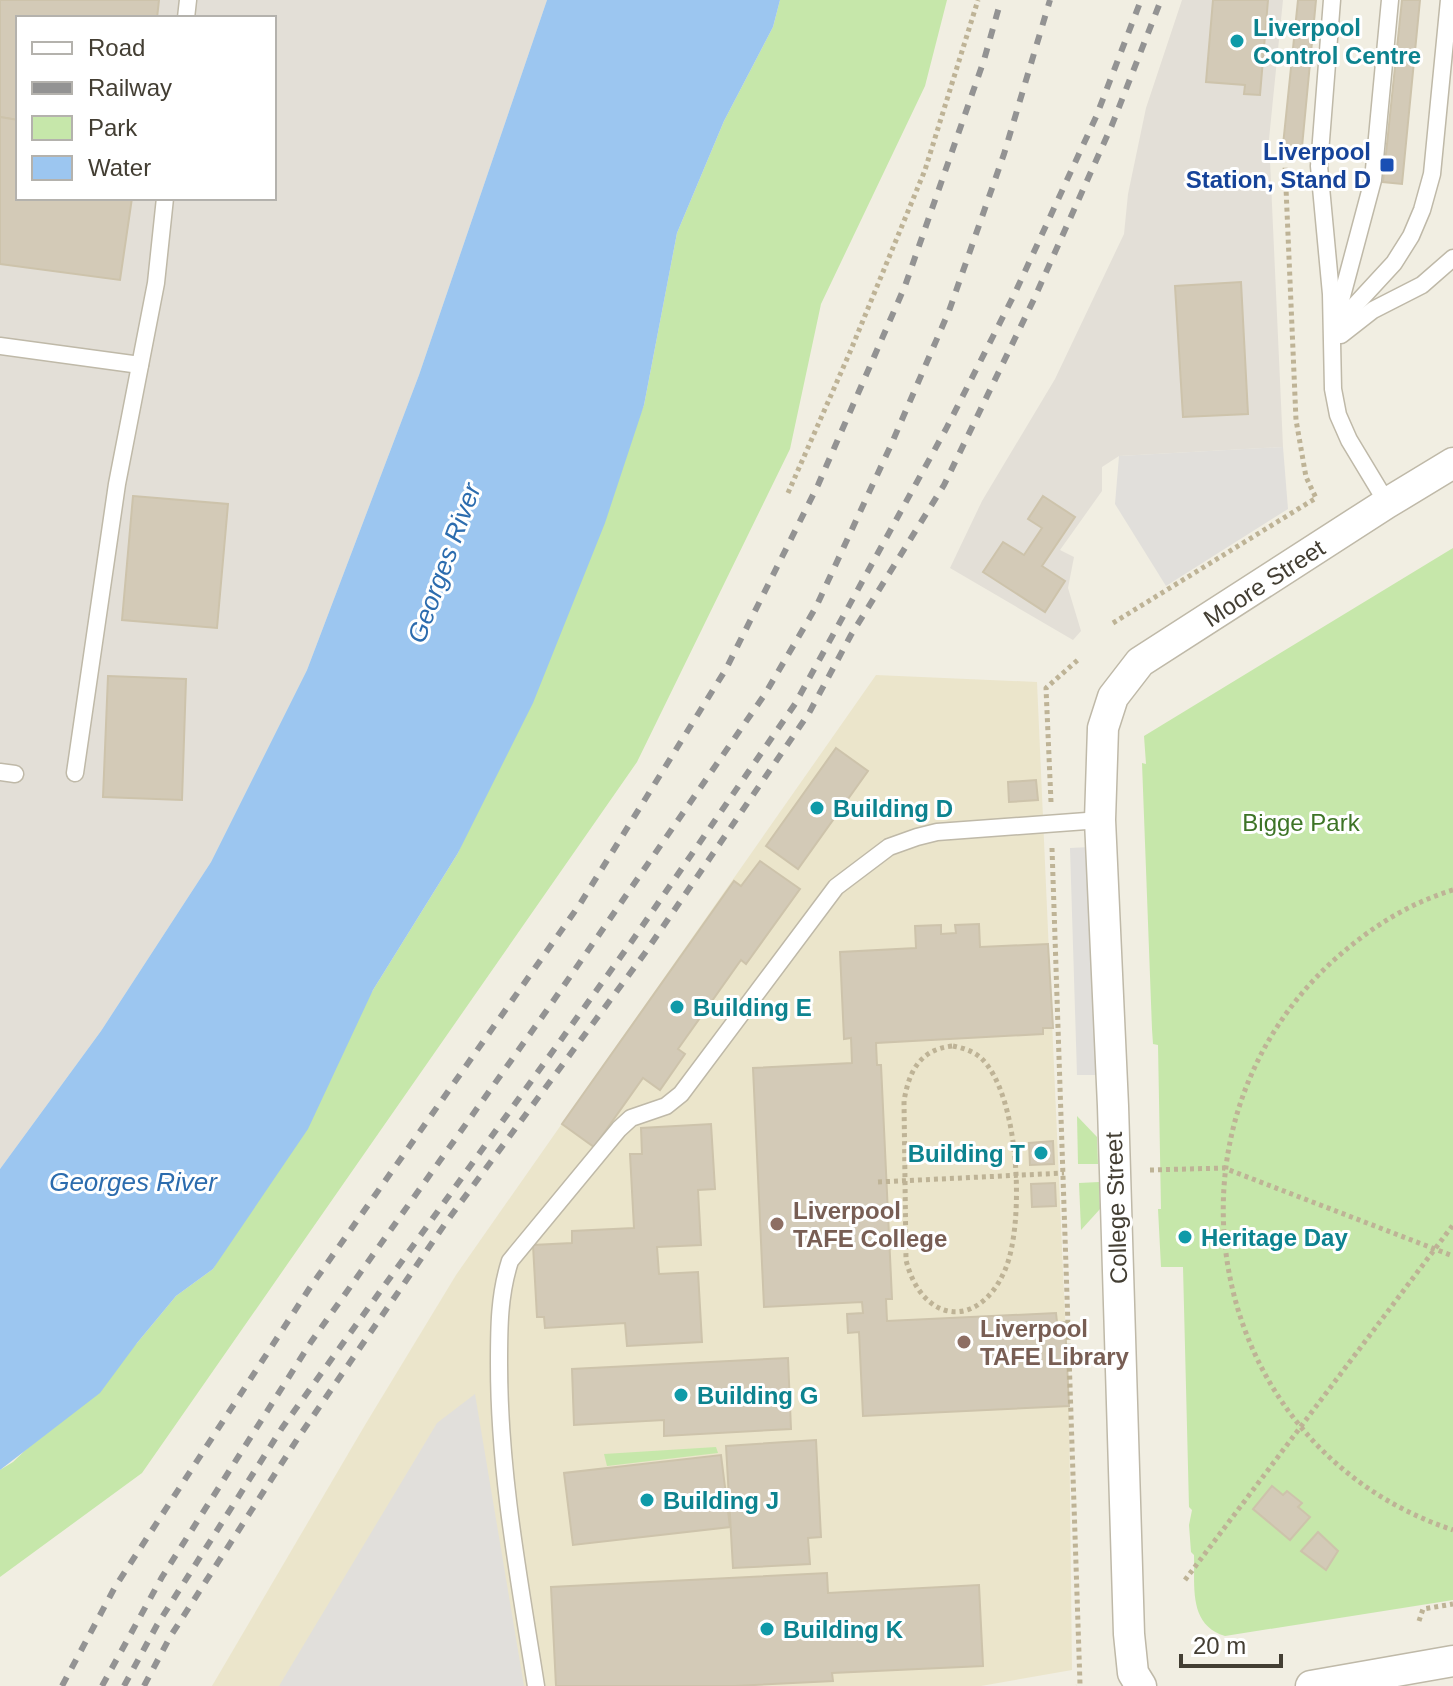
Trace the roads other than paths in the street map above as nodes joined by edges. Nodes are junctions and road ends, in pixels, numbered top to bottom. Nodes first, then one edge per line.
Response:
1 (1332, 0) edge
2 (1390, 0) edge
3 (1449, 0) edge
4 (165, 200) edge
5 (1453, 258) edge
6 (1331, 344) junction
7 (0, 346) edge
8 (140, 365) junction
9 (1453, 463) edge
10 (1387, 503) junction
11 (1103, 728) joint
12 (75, 773) dead end
13 (1100, 820) junction
14 (1453, 1661) edge
15 (536, 1686) edge
16 (1141, 1686) edge
17 (1311, 1686) edge

1 - 6 lane
2 - 6 lane
3 - 6 lane
4 - 8 lane
5 - 6 lane
6 - 10 lane
7 - 8 lane
8 - 12 lane
9 - 10 street, Moore Street
10 - 11 street, Moore Street
11 - 13 street, College Street
13 - 15 lane
13 - 16 street, College Street
14 - 17 street

